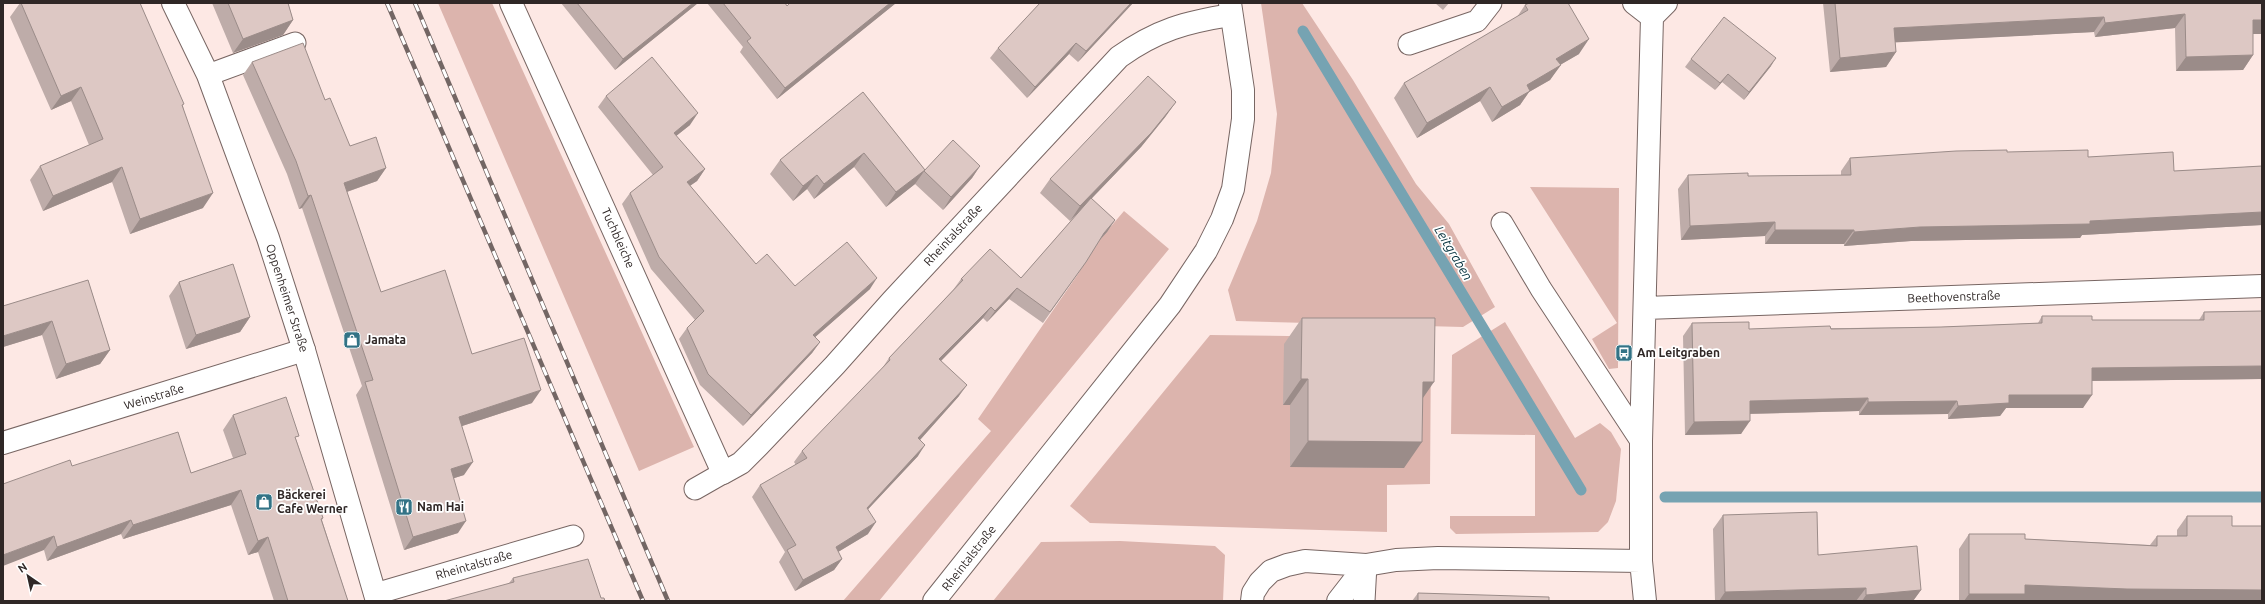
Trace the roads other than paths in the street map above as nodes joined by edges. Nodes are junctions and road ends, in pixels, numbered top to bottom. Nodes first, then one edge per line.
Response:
1 (173, 3) edge
2 (511, 3) edge
3 (1491, 3) edge
4 (1634, 3) edge
5 (1230, 9) edge
6 (1659, 10) edge
7 (295, 43) dead end
8 (1409, 44) dead end
9 (208, 75) junction
10 (1502, 223) dead end
11 (2262, 286) edge
12 (1645, 308) junction
13 (304, 350) junction
14 (1640, 441) junction
15 (3, 443) edge
16 (723, 473) junction
17 (695, 489) dead end
18 (573, 536) dead end
19 (1641, 562) junction
20 (1366, 565) junction
21 (376, 598) edge
22 (934, 601) edge
23 (1252, 601) edge
24 (1338, 601) edge
25 (1364, 601) edge
26 (1645, 601) edge

1 - 9 street, Oppenheimer Straße
2 - 16 street, Tuchbleiche
3 - 8 lane
4 - 6 street
5 - 16 street, Rheintalstraße
5 - 22 street, Rheintalstraße
6 - 12 street
7 - 9 lane
9 - 13 street, Oppenheimer Straße
10 - 14 lane
11 - 12 street, Beethovenstraße
12 - 14 street
13 - 15 street, Weinstraße
13 - 21 street, Oppenheimer Straße
14 - 19 street
16 - 17 lane, Rheintalstraße
18 - 21 lane, Rheintalstraße
19 - 20 street
19 - 26 street
20 - 23 street
20 - 24 street
20 - 25 lane

